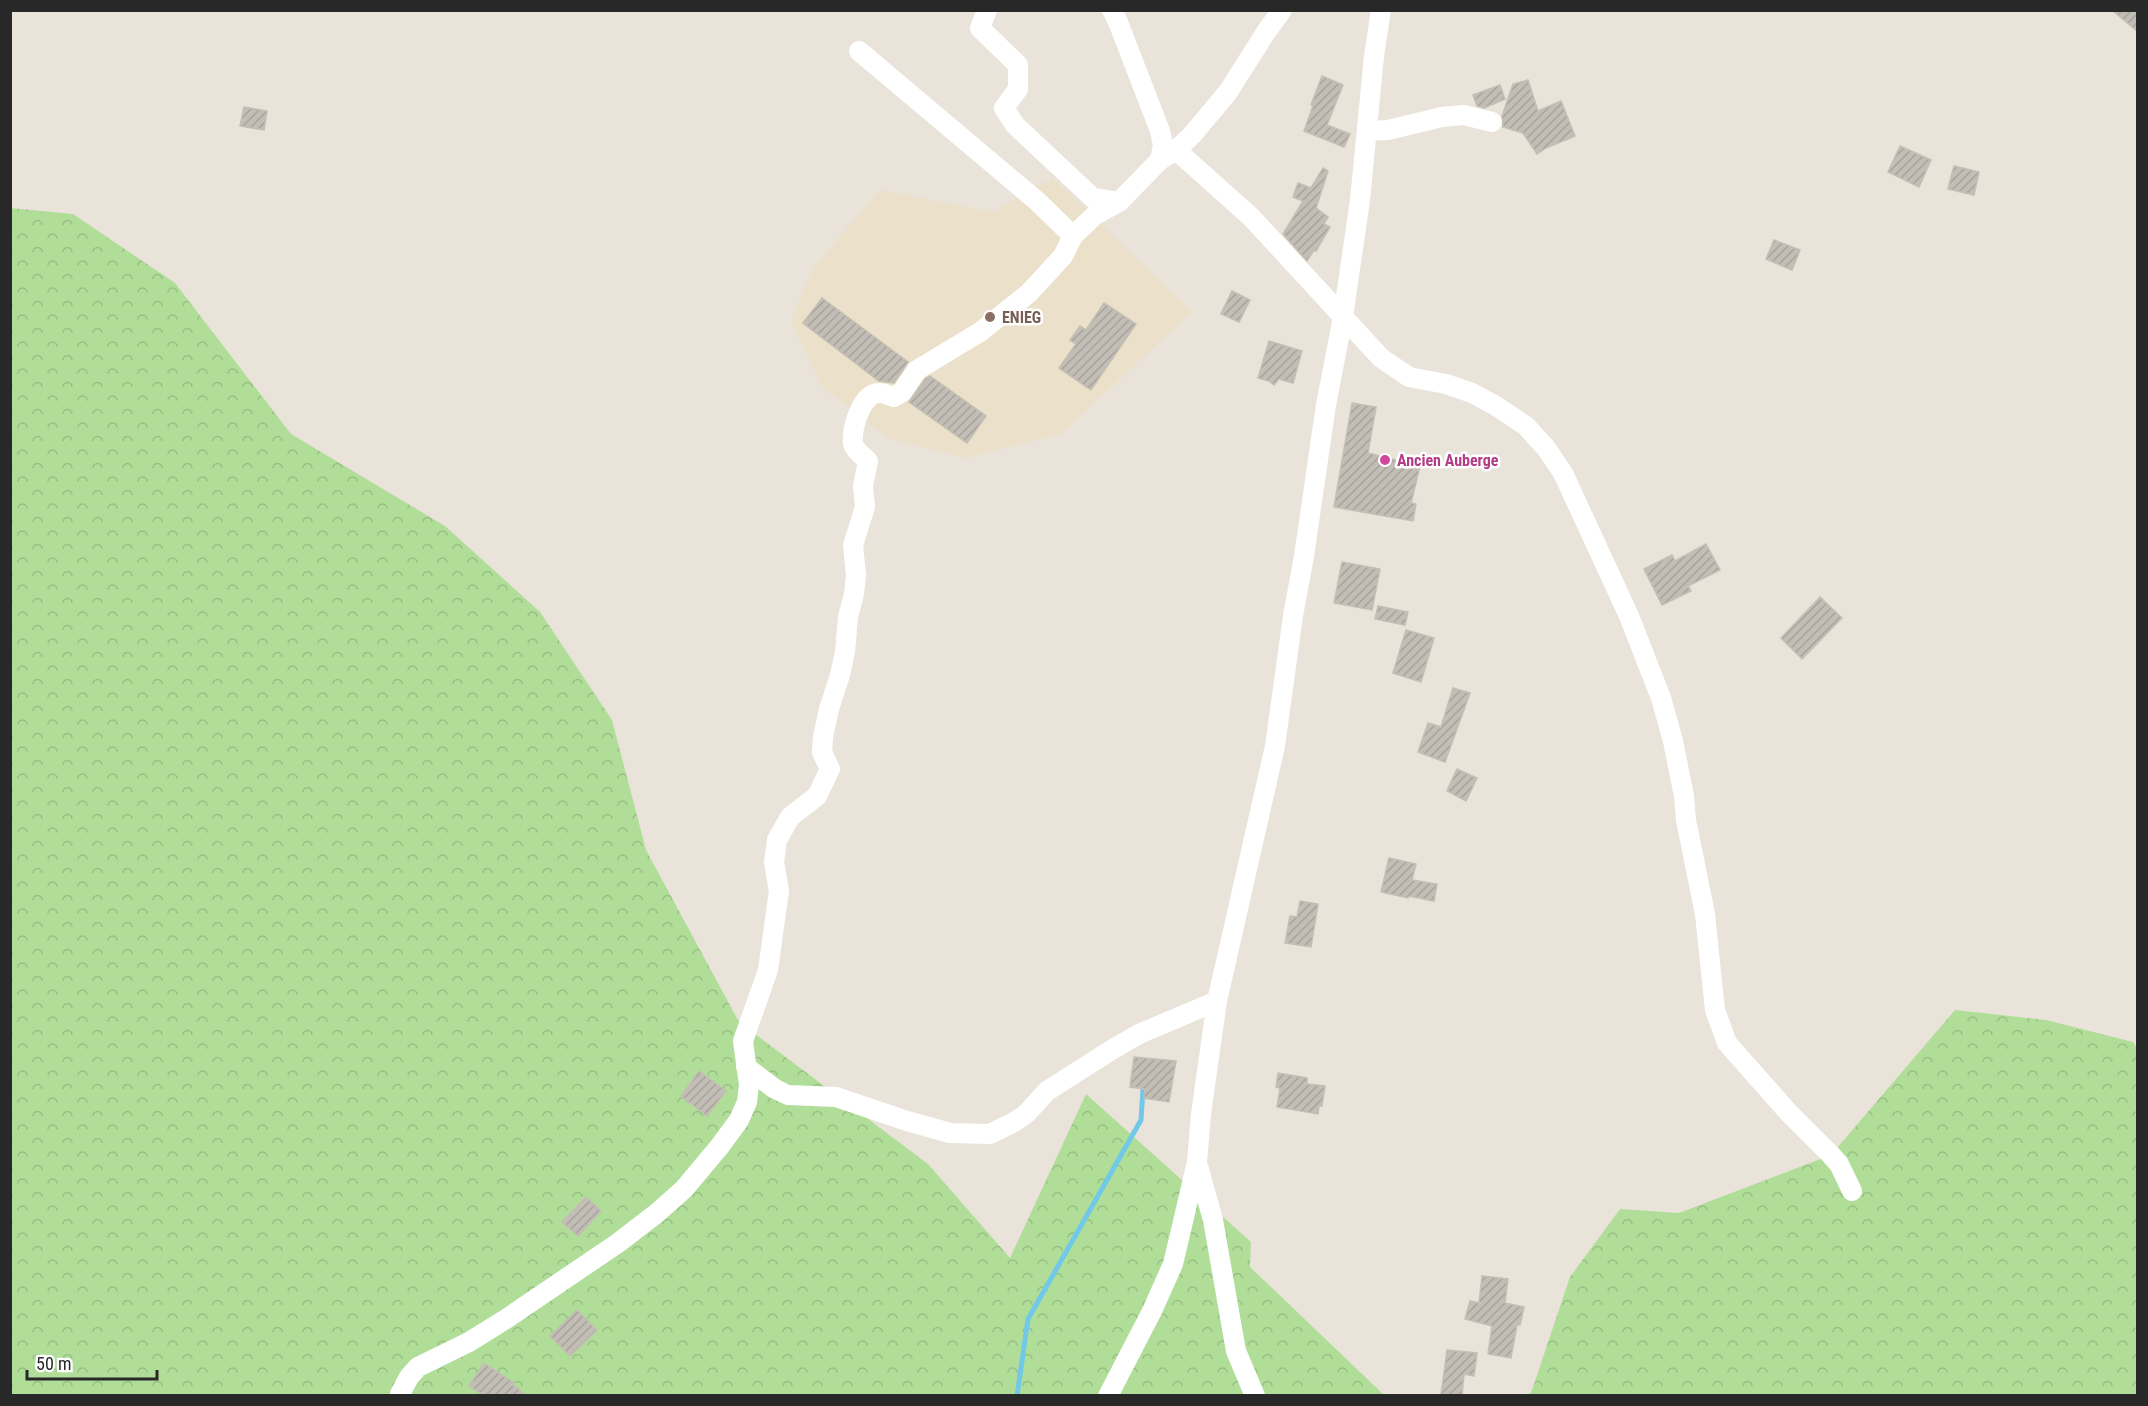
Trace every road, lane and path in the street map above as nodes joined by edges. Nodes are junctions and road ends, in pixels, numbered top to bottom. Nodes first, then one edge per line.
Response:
1 (987, 10) edge
2 (1112, 10) edge
3 (1282, 10) edge
4 (1381, 10) edge
5 (859, 51) dead end
6 (1492, 123) dead end
7 (1368, 131) junction
8 (1168, 155) junction
9 (1119, 202) junction
10 (1073, 236) junction
11 (1343, 317) junction
12 (1217, 1001) junction
13 (746, 1067) junction
14 (1197, 1162) junction
15 (1852, 1191) dead end
16 (400, 1394) edge
17 (1108, 1395) edge
18 (1255, 1395) edge

1 - 9 street
2 - 8 street
3 - 8 street
4 - 7 street
5 - 10 street
6 - 7 street
7 - 11 street
8 - 9 street
8 - 11 street
9 - 10 street
10 - 13 street
11 - 12 street
11 - 15 street
12 - 13 street
12 - 14 street
13 - 16 street
14 - 17 street
14 - 18 street

